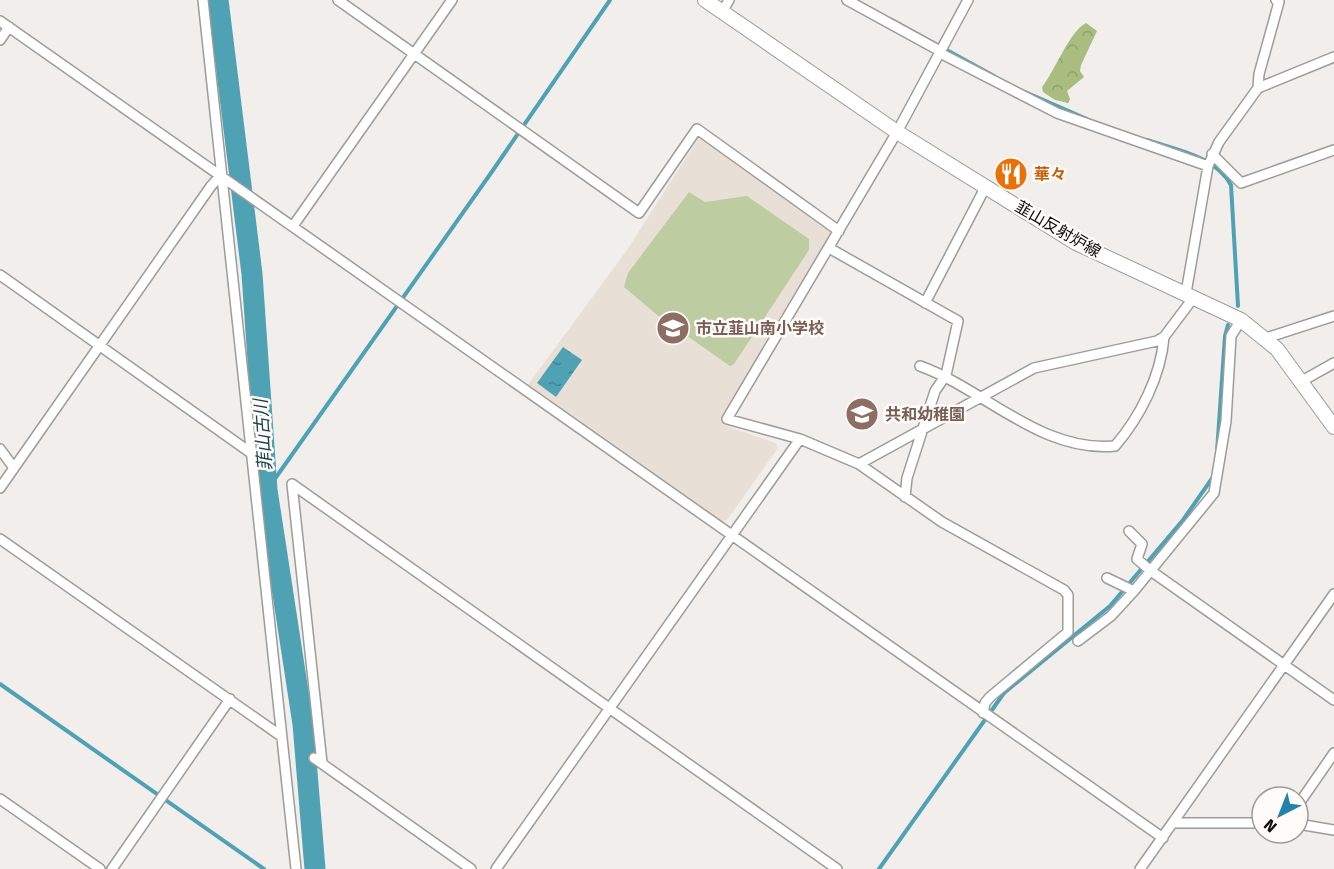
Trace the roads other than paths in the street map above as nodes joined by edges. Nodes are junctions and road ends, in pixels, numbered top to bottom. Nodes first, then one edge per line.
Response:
1 (203, 0) edge
2 (338, 0) edge
3 (452, 0) edge
4 (705, 0) edge
5 (847, 0) edge
6 (968, 0) edge
7 (1276, 0) edge
8 (725, 6) edge
9 (0, 21) edge
10 (9, 27) junction
11 (0, 40) edge
12 (940, 52) junction
13 (414, 53) junction
14 (1334, 57) edge
15 (1258, 88) junction
16 (897, 132) junction
17 (1334, 150) edge
18 (1212, 154) junction
19 (1208, 166) junction
20 (220, 176) junction
21 (986, 186) junction
22 (293, 226) junction
23 (839, 231) junction
24 (829, 248) junction
25 (0, 275) edge
26 (1190, 295) junction
27 (926, 303) junction
28 (1333, 317) edge
29 (1241, 320) junction
30 (1334, 327) edge
31 (1164, 337) junction
32 (1266, 338) junction
33 (99, 345) junction
34 (1334, 363) edge
35 (920, 366) dead end
36 (946, 375) junction
37 (1302, 381) junction
38 (978, 398) junction
39 (1334, 427) edge
40 (922, 431) junction
41 (800, 439) junction
42 (0, 449) edge
43 (251, 453) junction
44 (859, 464) junction
45 (14, 468) junction
46 (0, 488) edge
47 (905, 497) junction
48 (1129, 531) dead end
49 (731, 534) junction
50 (0, 539) edge
51 (1147, 568) junction
52 (1107, 579) dead end
53 (1133, 590) junction
54 (1334, 594) edge
55 (1078, 641) dead end
56 (1284, 665) junction
57 (230, 699) junction
58 (1334, 700) edge
59 (609, 707) junction
60 (986, 714) junction
61 (281, 735) junction
62 (1334, 753) edge
63 (1310, 788) edge
64 (0, 799) edge
65 (1250, 822) edge
66 (1173, 823) junction
67 (1310, 826) edge
68 (1334, 830) edge
69 (1162, 838) junction
70 (100, 869) edge
71 (112, 869) edge
72 (296, 869) edge
73 (471, 869) edge
74 (496, 869) edge
75 (837, 869) edge
76 (1140, 869) edge

1 - 20 street
2 - 13 street
3 - 13 street
4 - 8 main road, 韮山反射炉線
5 - 12 street
6 - 12 street
7 - 15 street
8 - 16 main road, 韮山反射炉線
9 - 10 street
10 - 11 street
10 - 20 street
12 - 16 street
12 - 19 street
13 - 22 street
13 - 23 street
14 - 15 street
15 - 18 street
16 - 21 main road, 韮山反射炉線
16 - 23 street
17 - 18 street
18 - 19 street
19 - 26 street
20 - 22 street
20 - 33 street
20 - 43 street
21 - 26 main road, 韮山反射炉線
21 - 27 street
22 - 49 street
23 - 24 street
24 - 27 street
24 - 41 street
25 - 33 street
26 - 29 main road, 韮山反射炉線
26 - 31 street
27 - 36 street
28 - 30 street
28 - 32 street
29 - 32 main road, 韮山反射炉線
29 - 51 street
31 - 38 street
31 - 38 street
32 - 37 main road, 韮山反射炉線
33 - 43 street
33 - 45 street
34 - 37 street
35 - 36 street
36 - 38 street
36 - 40 street
37 - 39 main road, 韮山反射炉線
38 - 40 street
40 - 44 street
40 - 47 street
41 - 44 street
41 - 49 street
42 - 45 street
43 - 61 street
44 - 47 street
45 - 46 street
47 - 60 street
48 - 51 street
49 - 59 street
49 - 60 street
50 - 57 street
51 - 53 street
51 - 56 street
52 - 53 street
53 - 55 street
54 - 56 street
56 - 58 street
56 - 66 street
57 - 61 street
57 - 71 street
59 - 73 street
59 - 74 street
59 - 75 street
60 - 69 street
61 - 72 street
62 - 63 street
64 - 70 street
65 - 66 street
66 - 69 street
67 - 68 street
69 - 76 street

